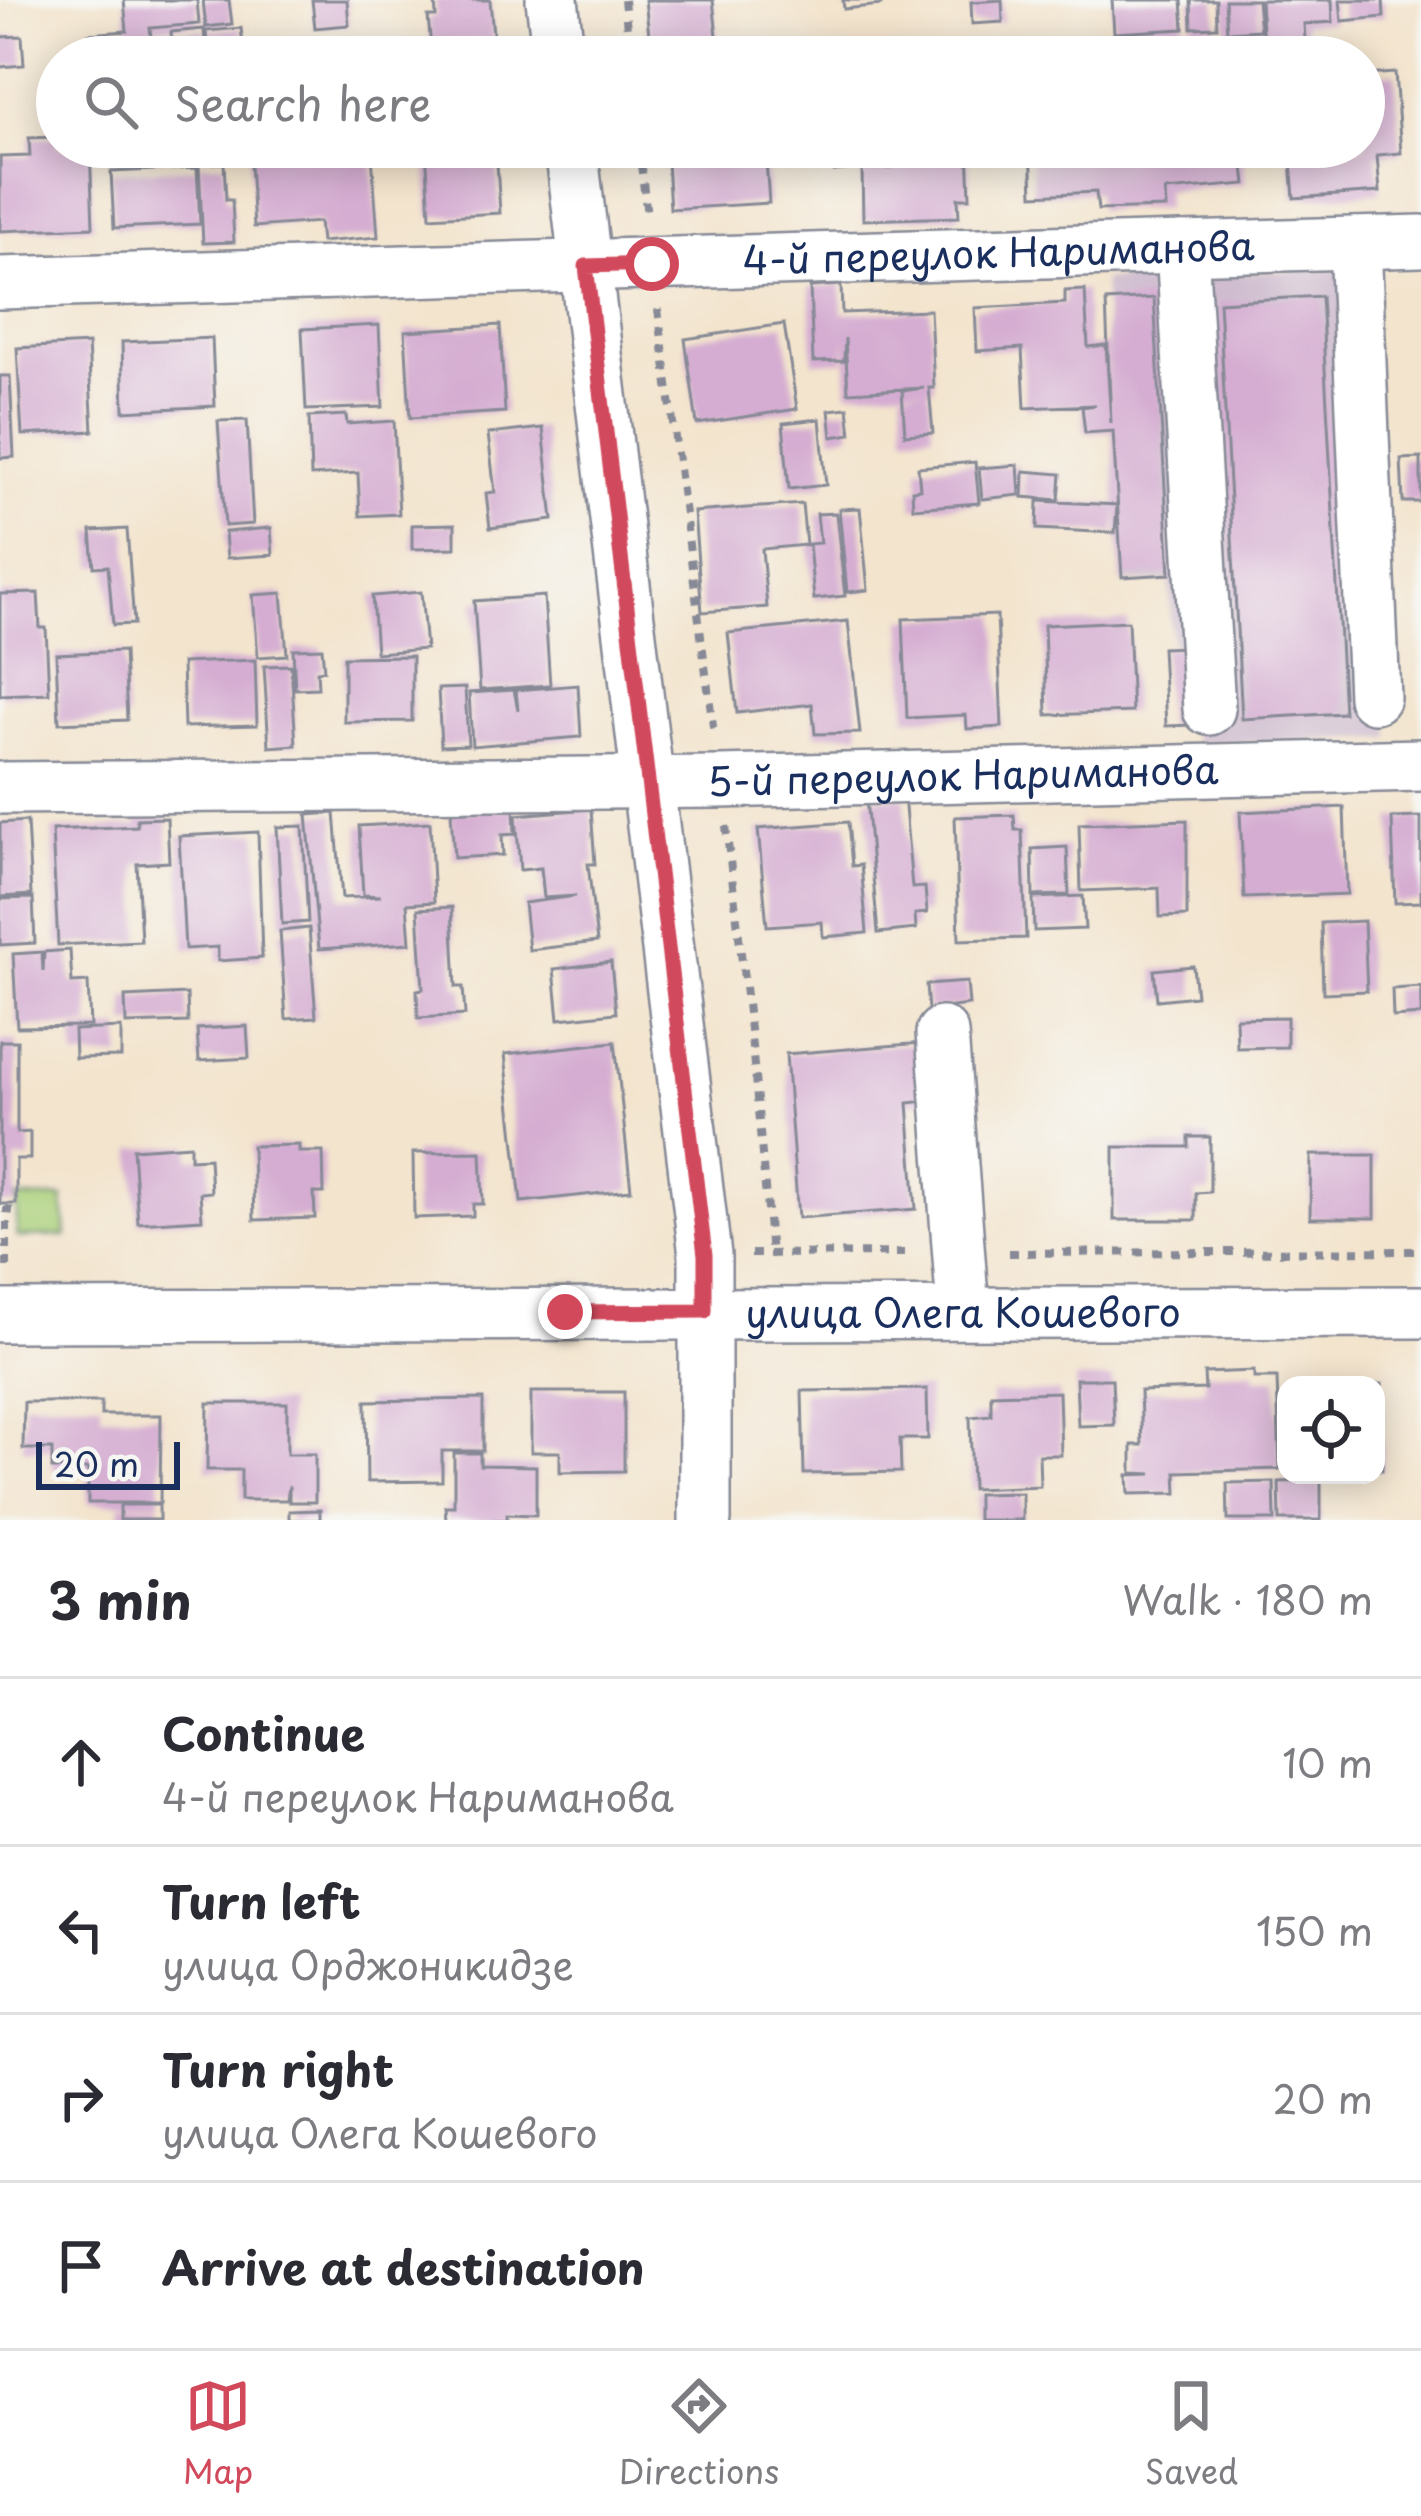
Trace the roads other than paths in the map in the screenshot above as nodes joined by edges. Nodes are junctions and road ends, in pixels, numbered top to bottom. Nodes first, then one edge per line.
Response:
1 (552, 0) edge
2 (556, 36) edge
3 (574, 168) edge
4 (1421, 241) edge
5 (1354, 243) junction
6 (1182, 248) junction
7 (586, 266) junction
8 (0, 284) edge
9 (1374, 697) dead end
10 (1209, 709) dead end
11 (1421, 765) edge
12 (648, 782) junction
13 (0, 788) edge
14 (942, 1034) dead end
15 (705, 1311) junction
16 (963, 1311) junction
17 (1421, 1312) edge
18 (0, 1316) edge
19 (705, 1520) edge

1 - 2 street
3 - 7 street
4 - 5 street, 4-й переулок Нариманова
5 - 6 street, 4-й переулок Нариманова
5 - 9 street
6 - 7 street, 4-й переулок Нариманова
6 - 10 street
7 - 8 street, 4-й переулок Нариманова
7 - 12 street
11 - 12 street, 5-й переулок Нариманова
12 - 13 street, 5-й переулок Нариманова
12 - 15 street
14 - 16 street
15 - 16 street, улица Олега Кошевого
15 - 18 street, улица Олега Кошевого
15 - 19 street
16 - 17 street, улица Олега Кошевого

